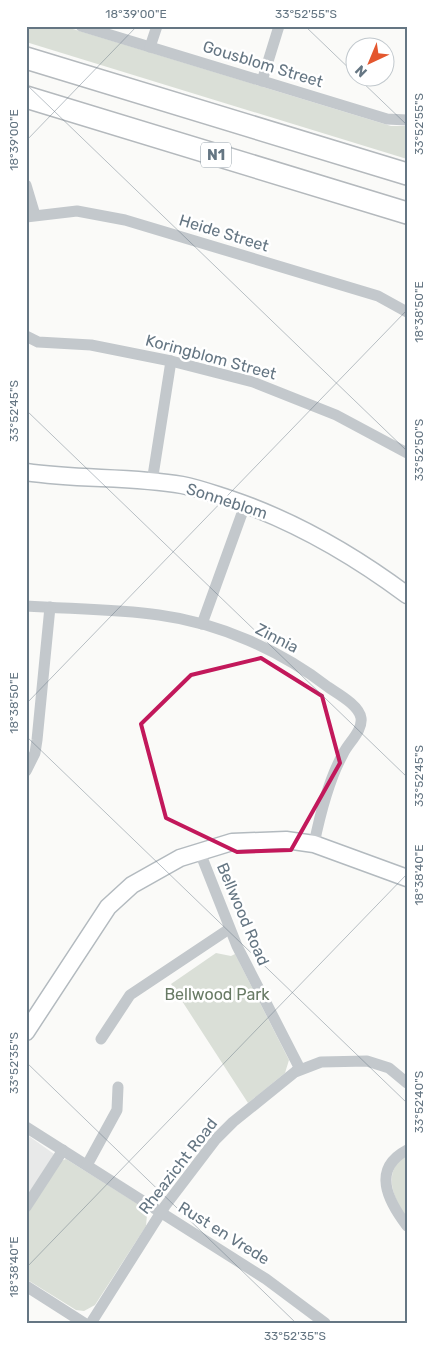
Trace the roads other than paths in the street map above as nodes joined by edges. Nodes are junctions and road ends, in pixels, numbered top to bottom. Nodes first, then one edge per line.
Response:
1 (81, 26) edge
2 (157, 26) edge
3 (279, 26) edge
4 (150, 47) junction
5 (26, 58) edge
6 (262, 80) junction
7 (26, 97) edge
8 (407, 120) edge
9 (407, 174) edge
10 (26, 185) edge
11 (407, 213) edge
12 (31, 216) edge
13 (407, 312) edge
14 (26, 336) edge
15 (171, 361) junction
16 (407, 453) edge
17 (26, 472) edge
18 (152, 482) junction
19 (245, 505) junction
20 (407, 595) edge
21 (26, 606) edge
22 (50, 608) junction
23 (202, 624) junction
24 (26, 771) edge
25 (314, 844) junction
26 (199, 850) junction
27 (407, 878) edge
28 (229, 929) junction
29 (31, 1014) edge
30 (26, 1032) edge
31 (101, 1039) dead end
32 (300, 1069) junction
33 (407, 1083) edge
34 (118, 1087) dead end
35 (26, 1127) edge
36 (63, 1150) junction
37 (407, 1150) edge
38 (87, 1165) junction
39 (26, 1207) edge
40 (161, 1212) junction
41 (407, 1226) edge
42 (26, 1286) edge
43 (84, 1323) edge
44 (91, 1323) edge
45 (325, 1323) edge

1 - 4 street, Gousblom Street
2 - 4 street
3 - 6 street
4 - 6 street, Gousblom Street
5 - 9 highway, N1
6 - 8 street, Gousblom Street
7 - 11 highway, N1
10 - 12 street
12 - 13 street, Heide Street
14 - 15 street, Koringblom Street
15 - 16 street, Koringblom Street
15 - 18 street
17 - 18 street, Sonneblom
18 - 19 street, Sonneblom
19 - 20 street, Sonneblom
19 - 23 street
21 - 22 street, Zinnia
22 - 23 street, Zinnia
22 - 24 street
23 - 25 street, Zinnia
25 - 26 street
25 - 27 street
26 - 28 street, Bellwood Road
26 - 29 street
28 - 31 street
28 - 32 street, Bellwood Road
29 - 30 street
32 - 33 street, Rheazicht Road
32 - 40 street, Rheazicht Road
34 - 38 street
35 - 36 street, Rust en Vrede
36 - 38 street, Rust en Vrede
36 - 39 street
37 - 41 street
38 - 40 street, Rust en Vrede
40 - 44 street, Rheazicht Road
40 - 45 street, Rust en Vrede
42 - 43 street

